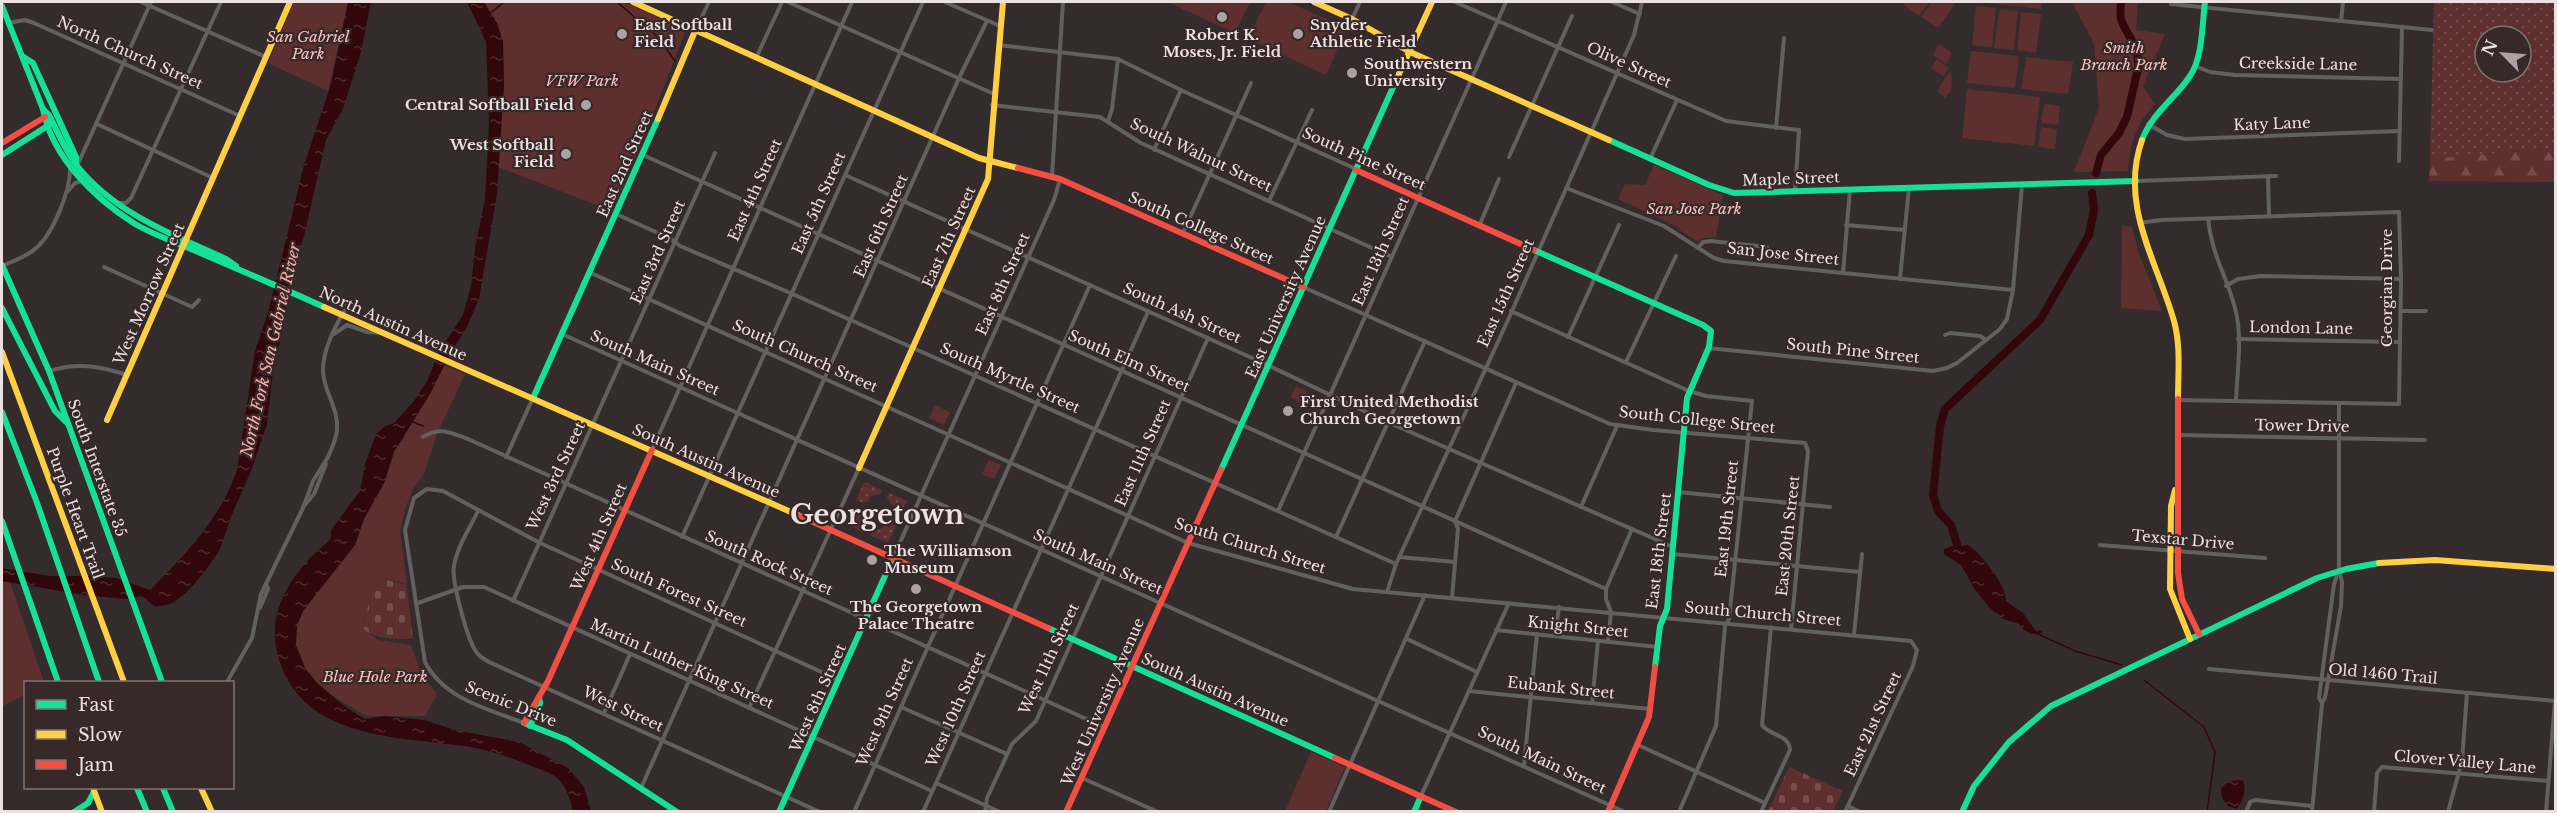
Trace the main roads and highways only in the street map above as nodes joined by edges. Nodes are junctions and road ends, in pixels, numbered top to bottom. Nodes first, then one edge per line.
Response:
1 (290, 2) edge
2 (633, 2) edge
3 (1003, 2) edge
4 (1314, 2) edge
5 (1432, 2) edge
6 (2205, 4) edge
7 (2, 6) edge
8 (695, 31) junction
9 (1410, 52) junction
10 (21, 55) junction
11 (46, 117) junction
12 (50, 124) junction
13 (2, 143) edge
14 (2, 155) edge
15 (988, 160) junction
16 (75, 165) junction
17 (1356, 170) junction
18 (2136, 181) junction
19 (186, 240) junction
20 (183, 247) junction
21 (2, 265) edge
22 (239, 269) junction
23 (1303, 287) junction
24 (2, 308) edge
25 (1711, 331) joint
26 (2, 352) edge
27 (470, 372) joint
28 (533, 398) junction
29 (2, 412) edge
30 (107, 420) dead end
31 (66, 422) junction
32 (652, 450) junction
33 (859, 468) road end
34 (2, 521) edge
35 (2173, 551) junction
36 (893, 558) junction
37 (2556, 569) edge
38 (1161, 603) joint
39 (2199, 634) junction
40 (2190, 639) junction
41 (1132, 665) junction
42 (123, 679) edge
43 (58, 681) edge
44 (99, 681) edge
45 (162, 681) edge
46 (527, 725) joint
47 (137, 789) edge
48 (163, 789) edge
49 (201, 789) edge
50 (94, 790) edge
51 (1421, 796) junction
52 (1610, 808) edge
53 (74, 812) edge
54 (102, 812) edge
55 (147, 812) edge
56 (173, 812) edge
57 (212, 812) edge
58 (676, 812) edge
59 (779, 812) edge
60 (1066, 812) edge
61 (1414, 812) edge
62 (1456, 812) edge
63 (1962, 812) edge

1 - 19 main road, West Morrow Street
2 - 8 main road, South College Street
3 - 15 main road, East 7th Street
4 - 9 main road, Maple Street
5 - 9 main road, East University Avenue
6 - 18 main road
7 - 10 main road, North Austin Avenue
8 - 15 main road, South College Street
8 - 28 main road, East 2nd Street
9 - 17 main road, East University Avenue
9 - 18 main road, Maple Street
10 - 11 main road, North Austin Avenue
10 - 16 main road
11 - 12 main road, North Austin Avenue
11 - 13 main road
12 - 14 main road
12 - 16 main road, North Austin Avenue
15 - 23 main road, South College Street
15 - 33 main road, East 7th Street
16 - 19 main road, North Austin Avenue
16 - 20 main road, North Austin Avenue
17 - 23 main road, East University Avenue
17 - 25 main road, South Pine Street
18 - 35 main road
19 - 20 main road, West Morrow Street
19 - 22 main road, North Austin Avenue
20 - 22 main road, North Austin Avenue
20 - 30 main road, West Morrow Street
21 - 31 main road, South Interstate 35
22 - 27 main road, North Austin Avenue
23 - 38 main road, East University Avenue
24 - 31 main road
25 - 52 main road, East 18th Street
26 - 42 main road, Purple Heart Trail
27 - 28 main road, South Austin Avenue
28 - 32 main road, South Austin Avenue
29 - 44 main road
31 - 45 main road, South Interstate 35
32 - 36 main road, South Austin Avenue
32 - 46 main road, West 4th Street
34 - 43 main road
35 - 39 main road
35 - 40 main road
36 - 41 main road, South Austin Avenue
36 - 59 main road, West 8th Street
37 - 39 main road
38 - 41 main road, West University Avenue
39 - 40 main road
40 - 63 main road
41 - 51 main road, South Austin Avenue
41 - 60 main road, West University Avenue
46 - 58 main road, Scenic Drive
47 - 55 main road
48 - 56 main road
49 - 57 main road
50 - 53 main road
50 - 54 main road
51 - 61 main road
51 - 62 main road, South Austin Avenue

